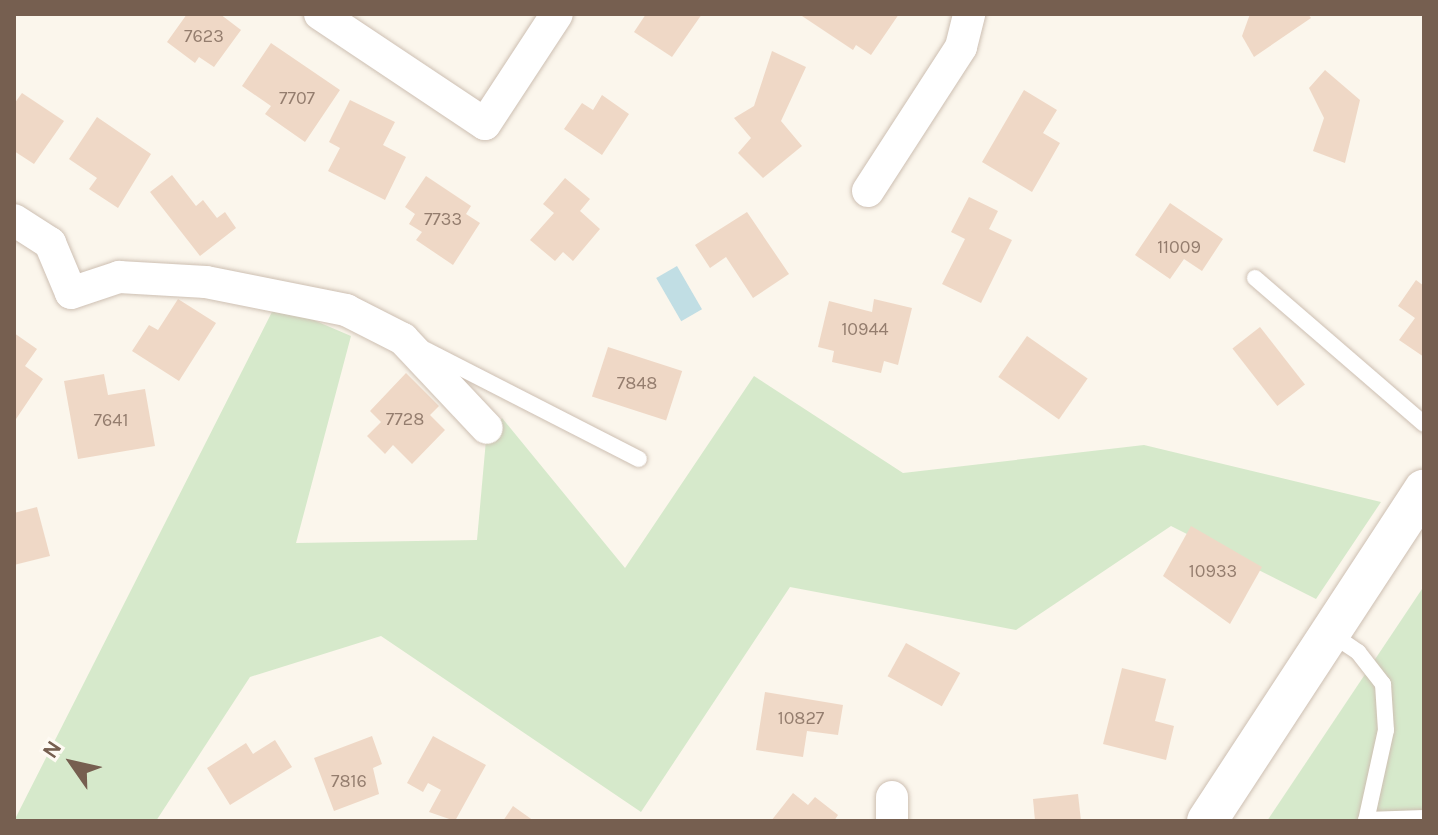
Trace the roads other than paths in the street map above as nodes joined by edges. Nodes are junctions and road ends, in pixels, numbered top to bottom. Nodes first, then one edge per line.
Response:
1 (320, 14) edge
2 (557, 14) edge
3 (969, 14) edge
4 (868, 191) dead end
5 (14, 220) edge
6 (1255, 278) dead end
7 (403, 339) junction
8 (1424, 424) edge
9 (487, 428) dead end
10 (639, 459) dead end
11 (1424, 490) edge
12 (1330, 633) junction
13 (1424, 818) edge
14 (1207, 821) edge
15 (1366, 821) edge

1 - 2 street
3 - 4 street
5 - 7 street
6 - 8 lane
7 - 9 street
7 - 10 lane
11 - 12 street
12 - 14 street
12 - 15 lane
13 - 15 lane

